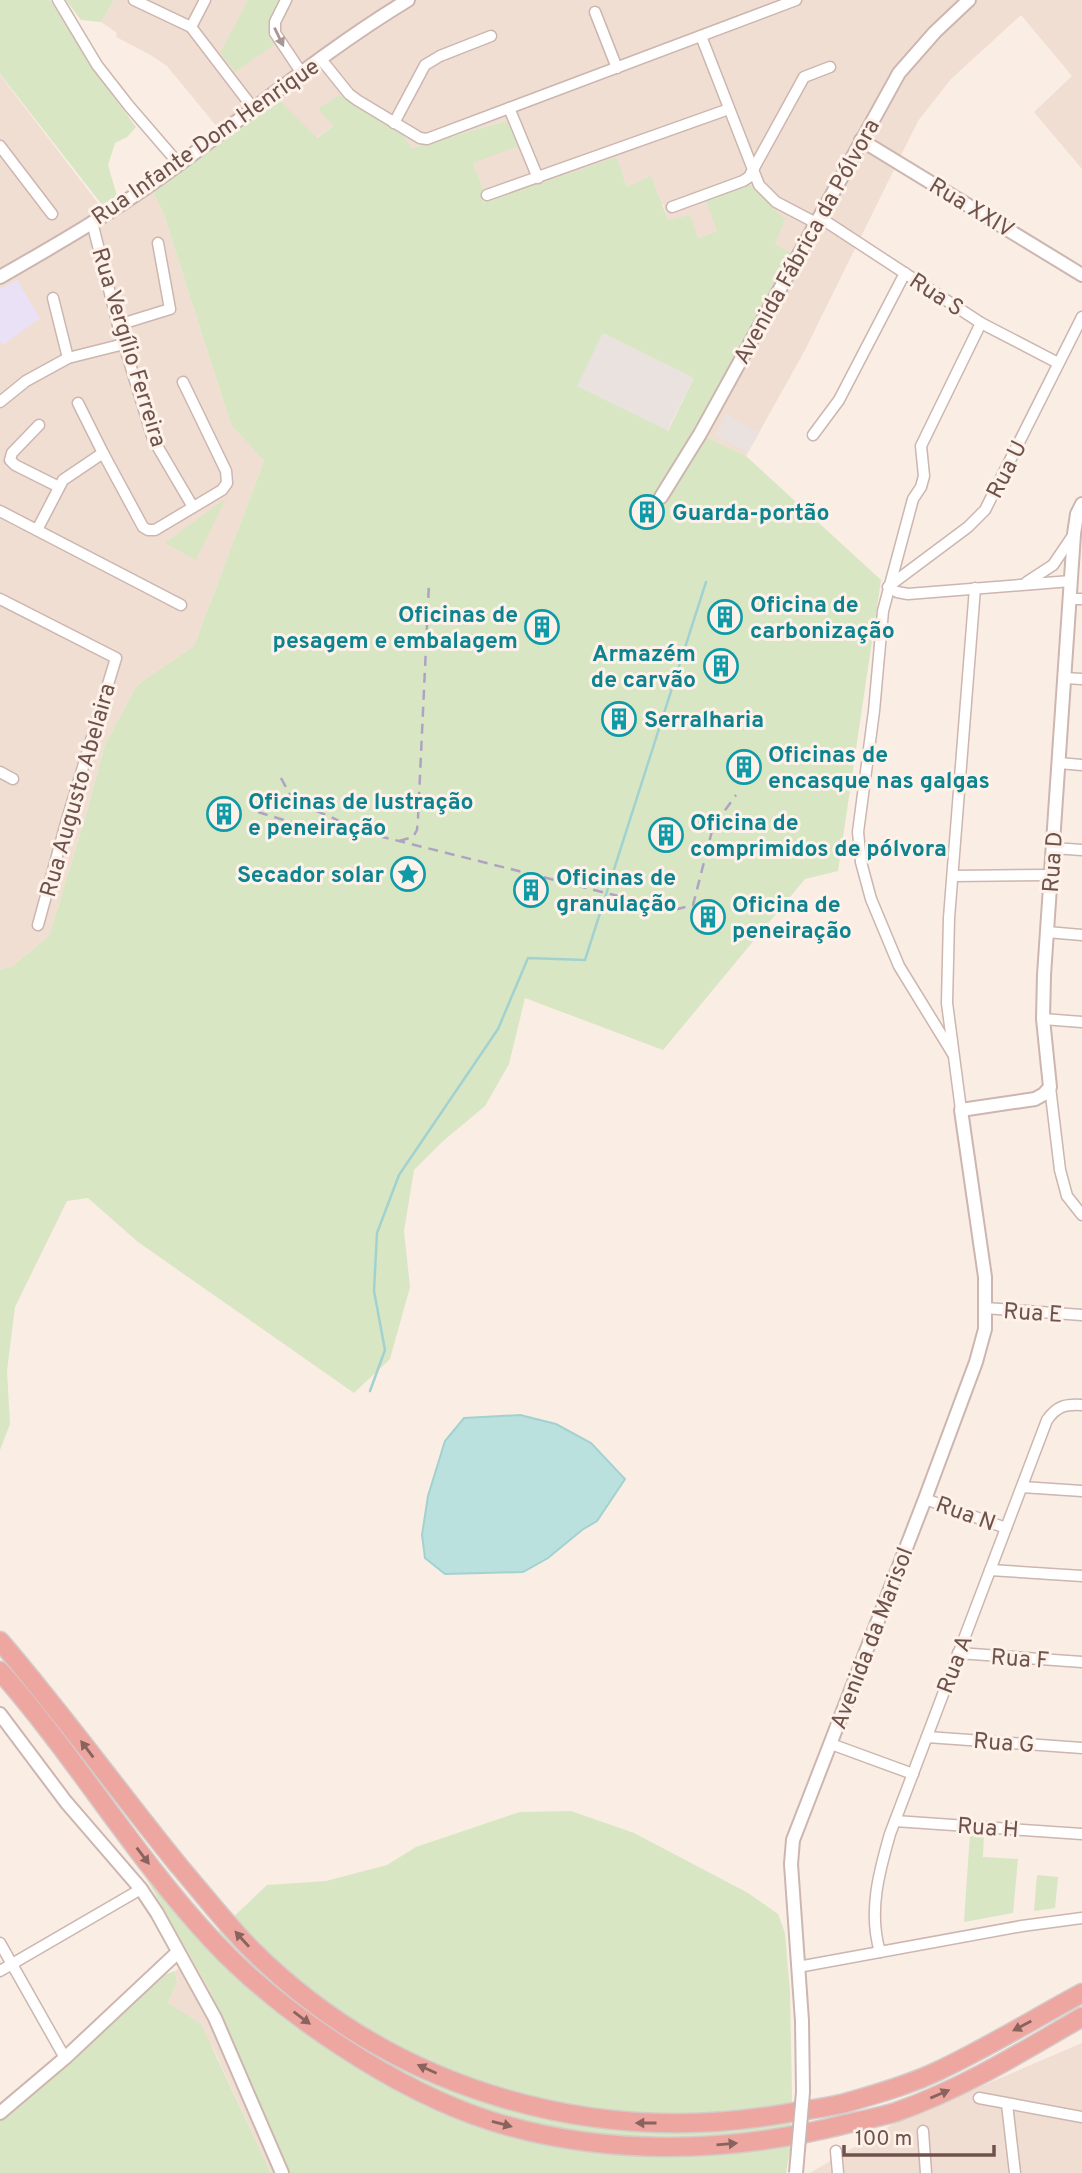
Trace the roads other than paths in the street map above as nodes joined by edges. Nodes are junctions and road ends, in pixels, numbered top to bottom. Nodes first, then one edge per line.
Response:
1 (58, 0) edge
2 (134, 0) edge
3 (205, 0) edge
4 (286, 0) edge
5 (408, 0) edge
6 (970, 0) edge
7 (792, 1) edge
8 (595, 12) dead end
9 (191, 27) junction
10 (491, 36) dead end
11 (701, 36) junction
12 (320, 58) junction
13 (830, 67) dead end
14 (617, 68) junction
15 (301, 72) junction
16 (253, 108) junction
17 (509, 108) junction
18 (729, 109) junction
19 (394, 123) junction
20 (861, 140) junction
21 (0, 146) edge
22 (179, 164) junction
23 (752, 172) junction
24 (538, 178) junction
25 (488, 195) dead end
26 (672, 207) dead end
27 (52, 214) dead end
28 (817, 220) junction
29 (92, 222) junction
30 (158, 243) dead end
31 (2, 272) edge
32 (905, 273) junction
33 (1082, 275) edge
34 (53, 298) dead end
35 (1082, 317) edge
36 (981, 323) junction
37 (118, 325) junction
38 (124, 344) junction
39 (68, 358) junction
40 (1058, 363) junction
41 (183, 382) dead end
42 (0, 402) edge
43 (78, 403) dead end
44 (39, 425) dead end
45 (813, 435) dead end
46 (103, 453) junction
47 (60, 487) junction
48 (661, 497) dead end
49 (193, 507) junction
50 (0, 511) edge
51 (1080, 511) edge
52 (37, 530) junction
53 (1074, 534) junction
54 (1071, 581) junction
55 (1020, 585) junction
56 (888, 587) junction
57 (975, 588) junction
58 (0, 599) edge
59 (1076, 599) edge
60 (181, 605) dead end
61 (1064, 678) junction
62 (1082, 679) edge
63 (1059, 763) junction
64 (1082, 765) edge
65 (0, 772) edge
66 (13, 779) dead end
67 (1054, 848) junction
68 (1082, 850) edge
69 (1052, 875) junction
70 (953, 876) junction
71 (38, 925) dead end
72 (1047, 932) junction
73 (1082, 935) edge
74 (1044, 1019) junction
75 (1082, 1021) edge
76 (953, 1054) junction
77 (1050, 1087) junction
78 (961, 1110) junction
79 (1082, 1215) edge
80 (985, 1308) junction
81 (1082, 1315) edge
82 (1082, 1405) edge
83 (1022, 1487) junction
84 (1082, 1491) edge
85 (925, 1499) junction
86 (1006, 1528) junction
87 (990, 1570) junction
88 (1082, 1576) edge
89 (0, 1641) edge
90 (958, 1653) junction
91 (1082, 1662) edge
92 (0, 1671) edge
93 (0, 1714) edge
94 (927, 1737) junction
95 (831, 1744) junction
96 (1082, 1748) edge
97 (912, 1774) junction
98 (895, 1821) junction
99 (1082, 1834) edge
100 (141, 1889) junction
101 (1082, 1918) edge
102 (0, 1943) edge
103 (178, 1952) junction
104 (880, 1952) junction
105 (12, 1965) junction
106 (798, 1967) junction
107 (0, 1971) edge
108 (1082, 1993) edge
109 (1082, 2017) edge
110 (65, 2058) junction
111 (979, 2098) dead end
112 (1007, 2104) junction
113 (0, 2113) edge
114 (1082, 2117) edge
115 (923, 2131) dead end
116 (836, 2151) dead end
117 (282, 2173) edge
118 (796, 2173) edge
119 (838, 2173) edge
120 (926, 2173) edge
121 (1015, 2173) edge

1 - 22 street
2 - 9 street
3 - 9 street
4 -> 15 street
5 - 12 street, Rua Infante Dom Henrique
6 - 20 street, Avenida Fábrica da Pólvora
7 - 11 street
8 - 14 street
9 - 16 street
10 - 19 street
11 - 14 street
11 - 18 street, Rua S
12 - 15 street, Rua Infante Dom Henrique
12 - 19 street
13 - 23 street
14 - 17 street
15 - 16 street, Rua Infante Dom Henrique
16 - 22 street, Rua Infante Dom Henrique
17 - 19 street
17 - 24 street
18 - 23 street, Rua S
18 - 24 street
20 - 28 street, Avenida Fábrica da Pólvora
20 - 33 street, Rua XXIV
21 - 27 street
22 - 29 street, Rua Infante Dom Henrique
23 - 26 street
23 - 28 street, Rua S
24 - 25 street
28 - 32 street, Rua S
28 - 48 street, Avenida Fábrica da Pólvora
29 - 31 street, Rua Infante Dom Henrique
29 - 37 street, Rua Vergílio Ferreira
30 - 37 street
32 - 36 street, Rua S
32 - 45 street
34 - 39 street
35 - 40 street, Rua U
36 - 40 street, Rua S
36 - 56 street
37 - 38 street, Rua Vergílio Ferreira
38 - 39 street
38 - 49 street, Rua Vergílio Ferreira
39 - 42 street
40 - 56 street, Rua U
41 - 49 street
43 - 46 street
44 - 47 street
46 - 47 street
46 - 49 street
47 - 52 street
50 - 52 street
51 - 53 street, Rua D
52 - 60 street
53 - 54 street, Rua D
53 - 55 street
54 - 55 street
54 - 59 street, Rua D
55 - 57 street
56 - 57 street
56 - 76 street
57 - 70 street
58 - 71 street, Rua Augusto Abelaira
59 - 61 street, Rua D
61 - 62 street
61 - 63 street, Rua D
63 - 64 street
63 - 67 street, Rua D
65 - 66 street
67 - 68 street
67 - 69 street, Rua D
69 - 70 street
69 - 72 street, Rua D
70 - 76 street
72 - 73 street
72 - 74 street, Rua D
74 - 75 street
74 - 77 street, Rua D
76 - 78 street
77 - 78 street
77 - 79 street, Rua D
78 - 80 street, Avenida da Marisol
80 - 81 street, Rua E
80 - 85 street, Avenida da Marisol
82 - 83 street, Rua A
83 - 84 street
83 - 86 street, Rua A
85 - 86 street, Rua N
85 - 95 street, Avenida da Marisol
86 - 87 street, Rua A
87 - 88 street
87 - 90 street, Rua A
108 -> 89 highway
90 - 91 street, Rua F
90 - 94 street, Rua A
92 -> 109 highway
93 - 100 street
94 - 96 street, Rua G
94 - 97 street, Rua A
95 - 97 street
95 - 106 street, Avenida da Marisol
97 - 98 street, Rua A
98 - 99 street, Rua H
98 - 104 street, Rua A
100 - 103 street
100 - 105 street
101 - 104 street
102 - 105 street
103 - 110 street
103 - 117 street
104 - 106 street
105 - 107 street
105 - 110 street
106 - 118 street, Avenida da Marisol, bridge
110 - 113 street
111 - 112 street
112 - 114 street
112 - 121 street
115 - 120 street
116 - 119 street

